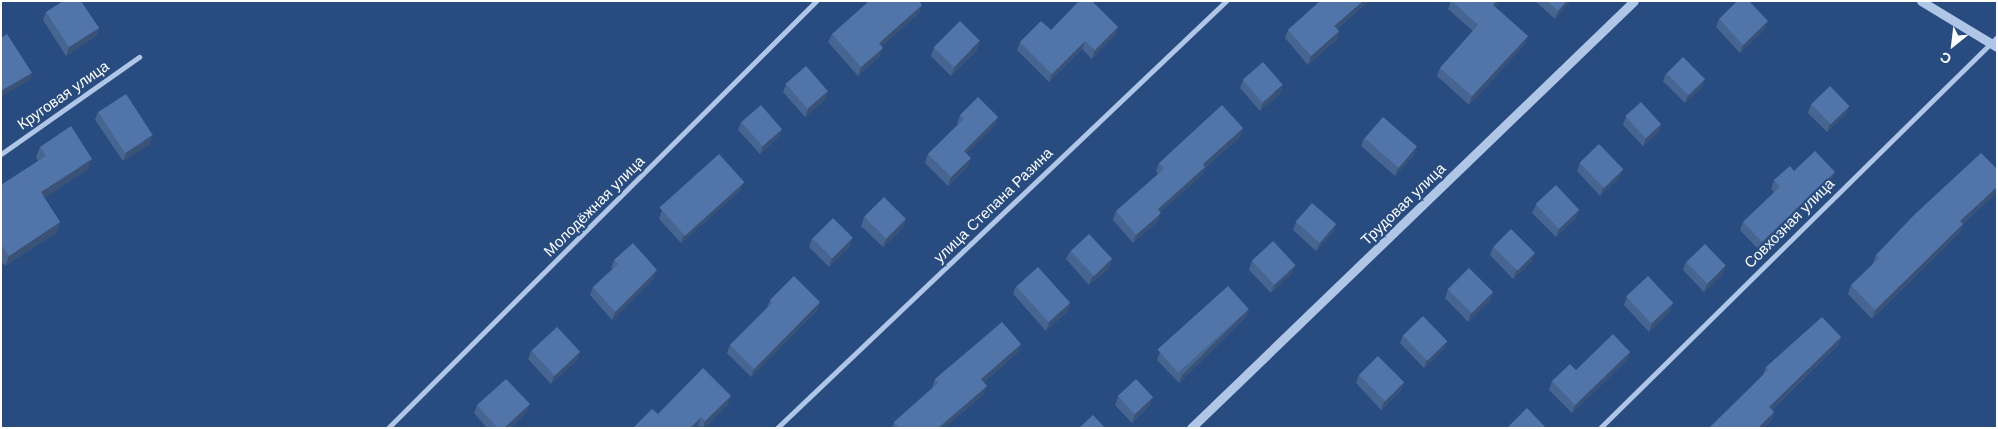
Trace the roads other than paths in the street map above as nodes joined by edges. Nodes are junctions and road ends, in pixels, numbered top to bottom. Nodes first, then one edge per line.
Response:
1 (816, 1) edge
2 (1226, 1) edge
3 (1634, 1) edge
4 (1920, 1) edge
5 (1995, 42) edge
6 (139, 57) dead end
7 (1, 154) edge
8 (388, 428) edge
9 (777, 428) edge
10 (1191, 428) edge
11 (1600, 428) edge

1 - 8 street, Молодёжная улица
2 - 9 street, улица Степана Разина
3 - 10 street, Трудовая улица
4 - 5 street
5 - 11 street, Совхозная улица
6 - 7 street, Круговая улица

